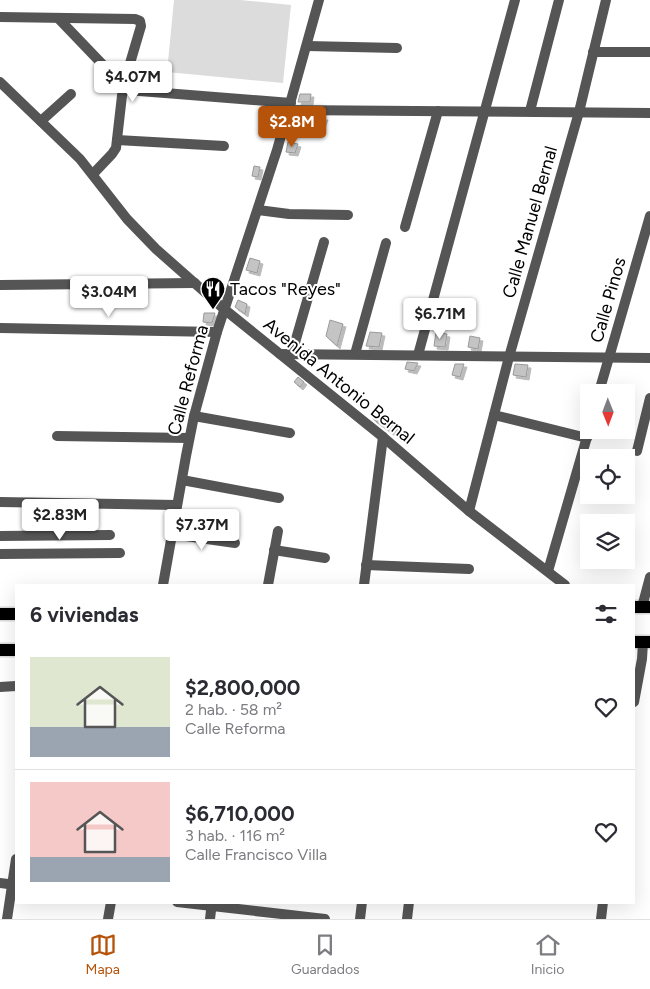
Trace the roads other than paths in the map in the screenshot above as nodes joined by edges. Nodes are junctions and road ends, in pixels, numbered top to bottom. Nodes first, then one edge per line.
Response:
1 (319, 0) edge
2 (515, 0) edge
3 (558, 0) edge
4 (606, 0) edge
5 (0, 17) edge
6 (58, 18) junction
7 (307, 46) junction
8 (397, 48) dead end
9 (593, 52) junction
10 (650, 52) edge
11 (0, 82) edge
12 (123, 87) junction
13 (72, 94) dead end
14 (290, 106) junction
15 (438, 111) junction
16 (485, 111) junction
17 (530, 111) junction
18 (579, 112) junction
19 (650, 113) edge
20 (41, 121) junction
21 (117, 140) junction
22 (224, 146) dead end
23 (93, 174) junction
24 (258, 210) junction
25 (348, 215) dead end
26 (650, 216) edge
27 (405, 227) dead end
28 (648, 231) edge
29 (324, 242) dead end
30 (386, 243) dead end
31 (195, 283) junction
32 (0, 285) edge
33 (224, 309) junction
34 (0, 328) edge
35 (217, 332) junction
36 (292, 353) junction
37 (280, 354) junction
38 (355, 354) junction
39 (418, 355) junction
40 (509, 357) junction
41 (609, 357) junction
42 (650, 358) edge
43 (601, 384) edge
44 (650, 398) edge
45 (494, 415) junction
46 (194, 416) junction
47 (647, 425) edge
48 (580, 432) edge
49 (290, 433) dead end
50 (57, 436) dead end
51 (383, 437) junction
52 (189, 438) junction
53 (587, 439) edge
54 (637, 451) dead end
55 (182, 480) junction
56 (279, 498) dead end
57 (0, 502) edge
58 (177, 505) junction
59 (468, 511) junction
60 (278, 531) dead end
61 (172, 534) junction
62 (110, 535) dead end
63 (0, 536) edge
64 (235, 543) dead end
65 (274, 550) junction
66 (120, 553) dead end
67 (0, 554) edge
68 (326, 558) dead end
69 (366, 565) junction
70 (469, 569) dead end
71 (548, 571) junction
72 (650, 576) edge
73 (164, 584) edge
74 (268, 584) edge
75 (364, 584) edge
76 (564, 584) edge
77 (642, 607) edge
78 (0, 614) edge
79 (15, 614) edge
80 (642, 642) edge
81 (0, 650) edge
82 (15, 650) edge
83 (642, 659) edge
84 (15, 686) edge
85 (0, 687) edge
86 (635, 696) edge
87 (15, 872) edge
88 (0, 883) edge
89 (14, 885) edge
90 (110, 904) edge
91 (212, 904) edge
92 (279, 904) edge
93 (362, 904) edge
94 (409, 904) edge
95 (604, 904) edge
96 (277, 913) junction
97 (306, 918) edge
98 (7, 919) edge
99 (108, 919) edge
100 (210, 919) edge
101 (325, 919) edge
102 (360, 919) edge
103 (407, 919) edge
104 (601, 919) edge

1 - 7 street, Calle Reforma
2 - 16 street
3 - 17 street
4 - 9 street, Calle Manuel Bernal
5 - 6 street
6 - 12 street
6 - 12 street
7 - 8 street
7 - 14 street, Calle Reforma
9 - 10 street
9 - 18 street, Calle Manuel Bernal
11 - 20 street, Avenida Antonio Bernal
12 - 14 street
12 - 21 street
13 - 20 street
14 - 15 street
14 - 24 street, Calle Reforma
15 - 16 street
15 - 27 street
16 - 17 street
16 - 39 street
17 - 18 street
18 - 19 street
18 - 40 street, Calle Manuel Bernal
20 - 23 street, Avenida Antonio Bernal
21 - 22 street
21 - 23 street
23 - 31 street, Avenida Antonio Bernal
24 - 25 street
24 - 33 street, Calle Reforma
26 - 28 street, Calle Pinos
28 - 41 street, Calle Pinos
29 - 36 street
30 - 38 street
31 - 32 street
31 - 33 street, Avenida Antonio Bernal
33 - 35 street, Calle Reforma
33 - 37 street, Avenida Antonio Bernal
34 - 35 street
35 - 46 street, Calle Reforma
36 - 37 street
36 - 38 street
37 - 51 street, Avenida Antonio Bernal
38 - 39 street
39 - 40 street
40 - 41 street
40 - 45 street, Calle Manuel Bernal
41 - 42 street
41 - 43 street, Calle Pinos
44 - 47 street
45 - 48 street
45 - 59 street, Calle Manuel Bernal
46 - 49 street
46 - 52 street, Calle Reforma
47 - 54 street
50 - 52 street
51 - 59 street, Avenida Antonio Bernal
51 - 69 street
52 - 55 street, Calle Reforma
53 - 71 street
55 - 56 street
55 - 58 street, Calle Reforma
57 - 58 street
58 - 61 street, Calle Reforma
59 - 71 street, Avenida Antonio Bernal
60 - 65 street
61 - 64 street
61 - 73 street, Calle Reforma
62 - 63 street
65 - 68 street
65 - 74 street
66 - 67 street
69 - 70 street
69 - 75 street
71 - 76 street, Avenida Antonio Bernal
72 - 77 street
78 - 79 main road
80 - 83 street
81 - 82 main road
83 - 86 street
84 - 85 street
87 - 89 street
88 - 89 street
89 - 98 street
90 - 99 street
91 - 96 street
91 - 100 street
92 - 96 street
93 - 102 street
94 - 103 street
95 - 104 street
96 - 97 street
97 - 101 street

